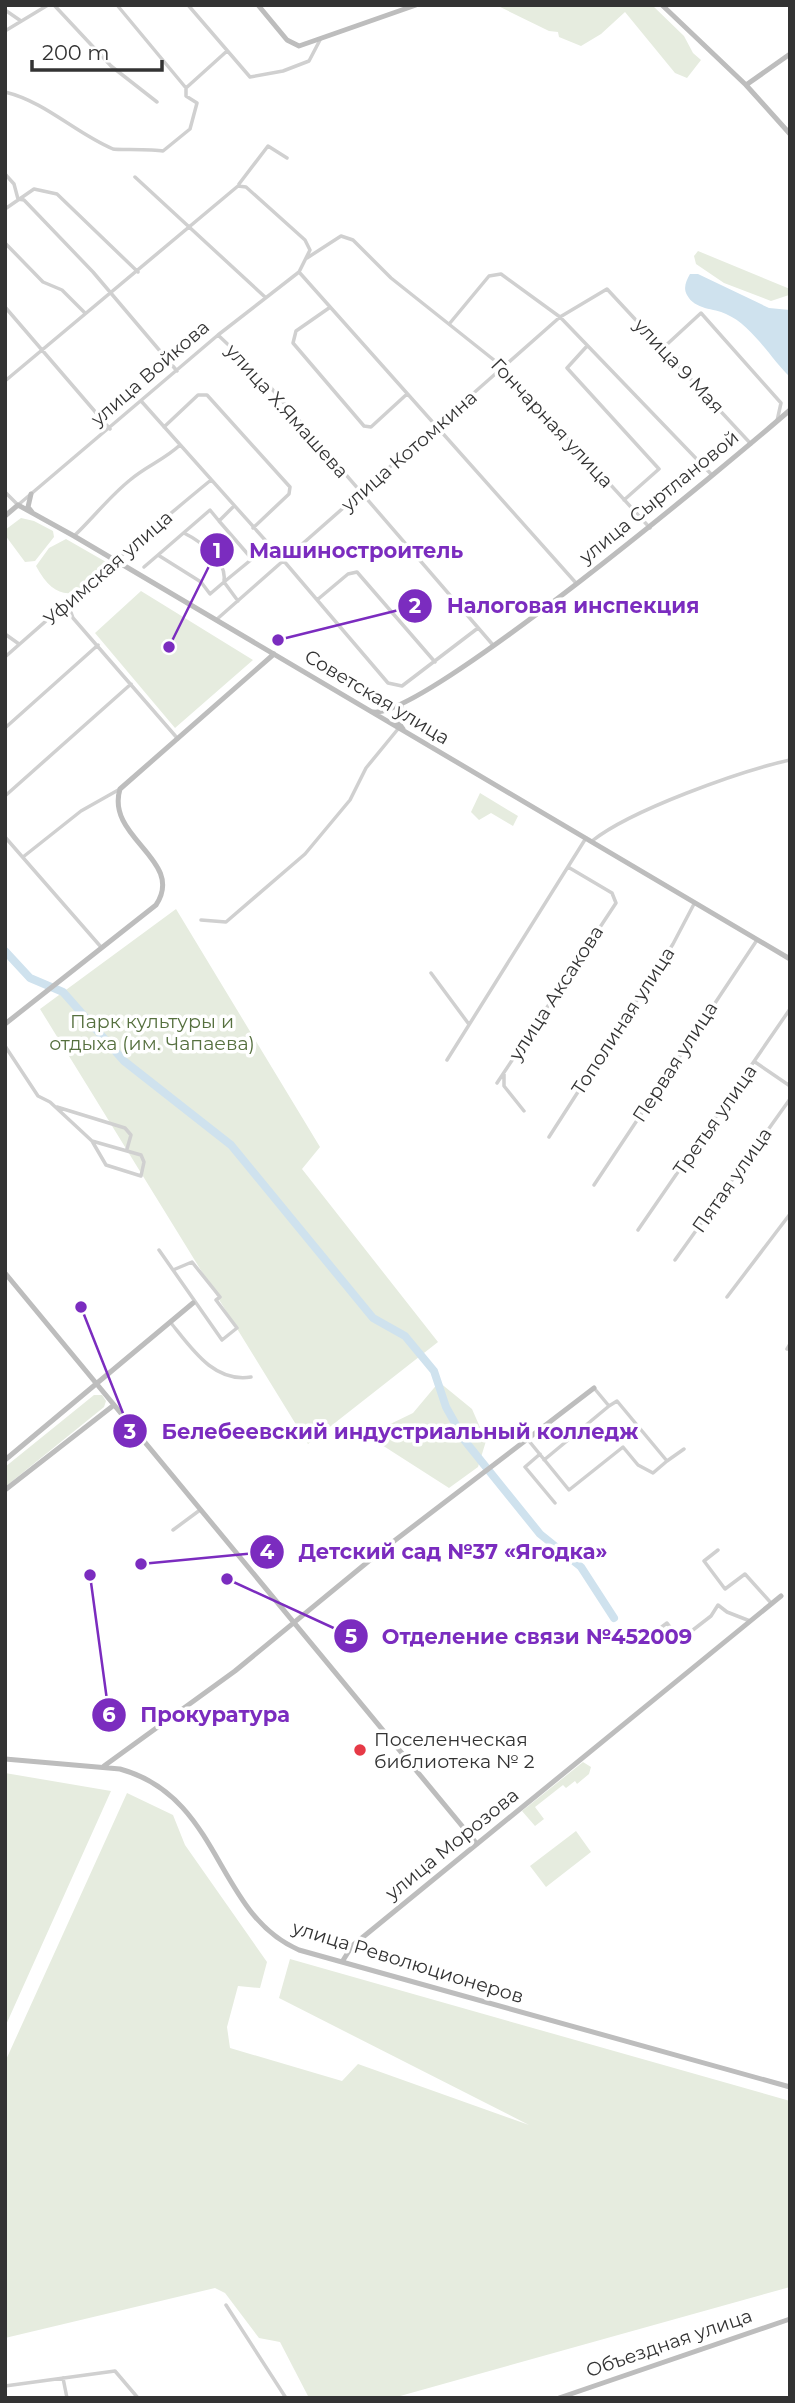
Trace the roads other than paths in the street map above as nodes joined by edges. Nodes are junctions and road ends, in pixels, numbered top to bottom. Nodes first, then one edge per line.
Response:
1 (48, 5) edge
2 (54, 5) edge
3 (117, 5) edge
4 (188, 5) edge
5 (258, 5) edge
6 (416, 5) edge
7 (662, 5) edge
8 (5, 10) edge
9 (21, 22) junction
10 (5, 31) edge
11 (320, 40) junction
12 (227, 51) junction
13 (790, 54) edge
14 (746, 85) junction
15 (186, 88) junction
16 (5, 92) edge
17 (157, 102) dead end
18 (790, 134) edge
19 (287, 158) dead end
20 (5, 174) edge
21 (135, 177) dead end
22 (238, 186) junction
23 (18, 199) junction
24 (5, 209) edge
25 (189, 225) junction
26 (5, 243) edge
27 (305, 259) junction
28 (138, 272) junction
29 (299, 272) junction
30 (607, 289) joint
31 (108, 292) junction
32 (265, 296) junction
33 (5, 306) edge
34 (330, 307) junction
35 (84, 312) junction
36 (561, 317) junction
37 (450, 323) junction
38 (218, 335) junction
39 (587, 346) junction
40 (663, 348) junction
41 (42, 350) junction
42 (504, 368) junction
43 (177, 371) junction
44 (5, 381) edge
45 (407, 394) junction
46 (142, 402) junction
47 (790, 410) edge
48 (777, 421) junction
49 (436, 426) junction
50 (164, 427) junction
51 (110, 429) junction
52 (751, 444) junction
53 (180, 445) junction
54 (713, 477) junction
55 (211, 480) junction
56 (5, 492) edge
57 (31, 494) junction
58 (361, 494) junction
59 (624, 500) junction
60 (18, 505) junction
61 (234, 506) junction
62 (34, 514) junction
63 (5, 516) edge
64 (219, 521) junction
65 (253, 527) junction
66 (650, 528) junction
67 (184, 533) junction
68 (74, 536) junction
69 (158, 555) junction
70 (114, 560) junction
71 (284, 560) junction
72 (144, 567) dead end
73 (224, 582) junction
74 (576, 583) junction
75 (317, 600) junction
76 (238, 601) junction
77 (68, 604) junction
78 (216, 620) junction
79 (478, 628) junction
80 (5, 634) edge
81 (19, 644) junction
82 (98, 645) junction
83 (493, 645) junction
84 (274, 654) junction
85 (5, 657) edge
86 (435, 662) junction
87 (131, 684) junction
88 (401, 706) junction
89 (368, 711) junction
90 (5, 728) edge
91 (398, 729) junction
92 (410, 736) junction
93 (178, 738) junction
94 (790, 760) edge
95 (120, 789) junction
96 (5, 796) edge
97 (5, 837) edge
98 (586, 838) junction
99 (592, 841) junction
100 (23, 857) junction
101 (568, 867) junction
102 (694, 904) junction
103 (201, 920) dead end
104 (757, 940) junction
105 (103, 948) junction
106 (790, 958) edge
107 (431, 973) dead end
108 (790, 1009) edge
109 (468, 1023) junction
110 (5, 1024) edge
111 (5, 1046) edge
112 (447, 1060) dead end
113 (755, 1062) junction
114 (505, 1072) junction
115 (497, 1083) dead end
116 (790, 1086) edge
117 (790, 1099) edge
118 (55, 1106) junction
119 (524, 1111) dead end
120 (549, 1137) dead end
121 (92, 1141) junction
122 (127, 1149) junction
123 (594, 1185) dead end
124 (790, 1214) edge
125 (638, 1230) dead end
126 (159, 1250) dead end
127 (675, 1260) dead end
128 (173, 1270) junction
129 (5, 1273) edge
130 (727, 1297) dead end
131 (193, 1303) junction
132 (169, 1321) junction
133 (251, 1377) dead end
134 (98, 1384) junction
135 (594, 1388) joint
136 (114, 1405) junction
137 (609, 1406) junction
138 (528, 1441) junction
139 (684, 1449) dead end
140 (540, 1454) junction
141 (5, 1460) edge
142 (544, 1460) junction
143 (667, 1461) junction
144 (5, 1490) edge
145 (555, 1503) dead end
146 (200, 1510) junction
147 (173, 1530) dead end
148 (718, 1550) dead end
149 (781, 1596) dead end
150 (772, 1604) junction
151 (750, 1621) junction
152 (294, 1624) junction
153 (655, 1632) dead end
154 (5, 1759) edge
155 (104, 1766) junction
156 (477, 1844) junction
157 (342, 1962) junction
158 (790, 2087) edge
159 (226, 2305) dead end
160 (790, 2319) edge
161 (63, 2378) junction
162 (5, 2386) edge
163 (67, 2398) edge
164 (138, 2398) edge
165 (286, 2398) edge
166 (559, 2398) edge

1 - 9 street
2 - 17 street
3 - 15 street
4 - 12 street
5 - 11 street
6 - 11 street
7 - 14 street
8 - 9 street
9 - 10 street
11 - 12 street
12 - 15 street
13 - 14 street
14 - 18 street
15 - 16 street
19 - 22 street
20 - 23 street
21 - 25 street
22 - 25 street
22 - 27 street
23 - 24 street
23 - 28 street
23 - 31 street
25 - 28 street
25 - 32 street
26 - 35 street
27 - 29 street
27 - 37 street, Гончарная улица
28 - 31 street
29 - 32 street, улица Войкова
29 - 34 street
30 - 36 street, улица Котомкина
30 - 40 street, улица 9 Мая
31 - 35 street
31 - 43 street
32 - 38 street, улица Войкова
33 - 41 street
34 - 45 street
34 - 45 street
35 - 41 street
36 - 37 street
36 - 39 street
36 - 42 street, улица Котомкина
37 - 42 street, Гончарная улица
38 - 43 street, улица Войкова
38 - 58 street, улица Х.Ямашева
39 - 54 street
39 - 59 street
40 - 48 street
40 - 52 street, улица 9 Мая
41 - 44 street
41 - 51 street
42 - 49 street, улица Котомкина
42 - 59 street, Гончарная улица
43 - 46 street, улица Войкова
45 - 49 street
46 - 50 street
46 - 51 street, улица Войкова
47 - 48 street, улица Сыртлановой
48 - 52 street, улица Сыртлановой
49 - 58 street, улица Котомкина
49 - 74 street
50 - 53 street
50 - 65 street
51 - 57 street, улица Войкова
52 - 54 street, улица Сыртлановой
53 - 55 street
53 - 68 street
54 - 66 street, улица Сыртлановой
55 - 61 street
55 - 70 street, Уфимская улица
56 - 60 street, Советская улица
57 - 60 street, улица Войкова
57 - 62 street
58 - 71 street, улица Котомкина
58 - 79 street, улица Х.Ямашева
59 - 66 street, Гончарная улица
60 - 62 street, Советская улица
60 - 63 street, улица Войкова
61 - 64 street
61 - 65 street
62 - 63 street
62 - 68 street, Советская улица
64 - 67 street
64 - 73 street
65 - 71 street
66 - 74 street, улица Сыртлановой
67 - 69 street
67 - 73 street
68 - 70 street, Советская улица
69 - 72 street
69 - 73 street
70 - 77 street, Уфимская улица
70 - 78 street, Советская улица
71 - 75 street
71 - 76 street, улица Котомкина
73 - 76 street
74 - 83 street, улица Сыртлановой
75 - 86 street
75 - 86 street
76 - 78 street, улица Котомкина
77 - 81 street, Уфимская улица
77 - 82 street
78 - 84 street, Советская улица
79 - 83 street, улица Х.Ямашева
79 - 86 street
80 - 81 street
81 - 85 street, Уфимская улица
82 - 87 street
82 - 90 street
83 - 88 street, улица Сыртлановой
84 - 89 street, Советская улица
84 - 93 street
87 - 93 street
87 - 96 street
88 - 89 street, улица Сыртлановой
88 - 92 street
89 - 91 street, Советская улица
91 - 92 street, Советская улица
91 - 103 street
92 - 98 street, Советская улица
93 - 95 street
94 - 99 street
95 - 100 street
95 - 105 street
97 - 100 street
98 - 99 street, Советская улица
98 - 101 street
99 - 102 street, Советская улица
100 - 105 street
101 - 109 street
101 - 114 street, улица Аксакова
102 - 104 street, Советская улица
102 - 120 street, Тополиная улица
104 - 106 street, Советская улица
104 - 123 street, Первая улица
105 - 110 street
107 - 109 street
108 - 113 street, Третья улица
109 - 112 street
111 - 118 street
113 - 116 street
113 - 125 street, Третья улица
114 - 115 street, улица Аксакова
114 - 119 street
117 - 127 street, Пятая улица
118 - 121 street
118 - 122 street
121 - 122 street
121 - 122 street
124 - 130 street
126 - 128 street
128 - 131 street
128 - 131 street
129 - 134 street
131 - 132 street
132 - 133 street
132 - 134 street
134 - 136 street
134 - 141 street
135 - 137 street
135 - 138 street
136 - 144 street
136 - 146 street
137 - 142 street
137 - 143 street
138 - 140 street
138 - 152 street
139 - 143 street
140 - 142 street
140 - 145 street
142 - 143 street
146 - 147 street
146 - 152 street
148 - 150 street
149 - 150 street, улица Морозова
150 - 151 street, улица Морозова
151 - 153 street
151 - 156 street, улица Морозова
152 - 155 street
152 - 156 street
154 - 155 street, улица Революционеров
155 - 157 street, улица Революционеров
156 - 157 street, улица Морозова
157 - 158 street, улица Революционеров
159 - 165 street
160 - 166 street, Объездная улица
161 - 162 street
161 - 163 street
161 - 164 street

